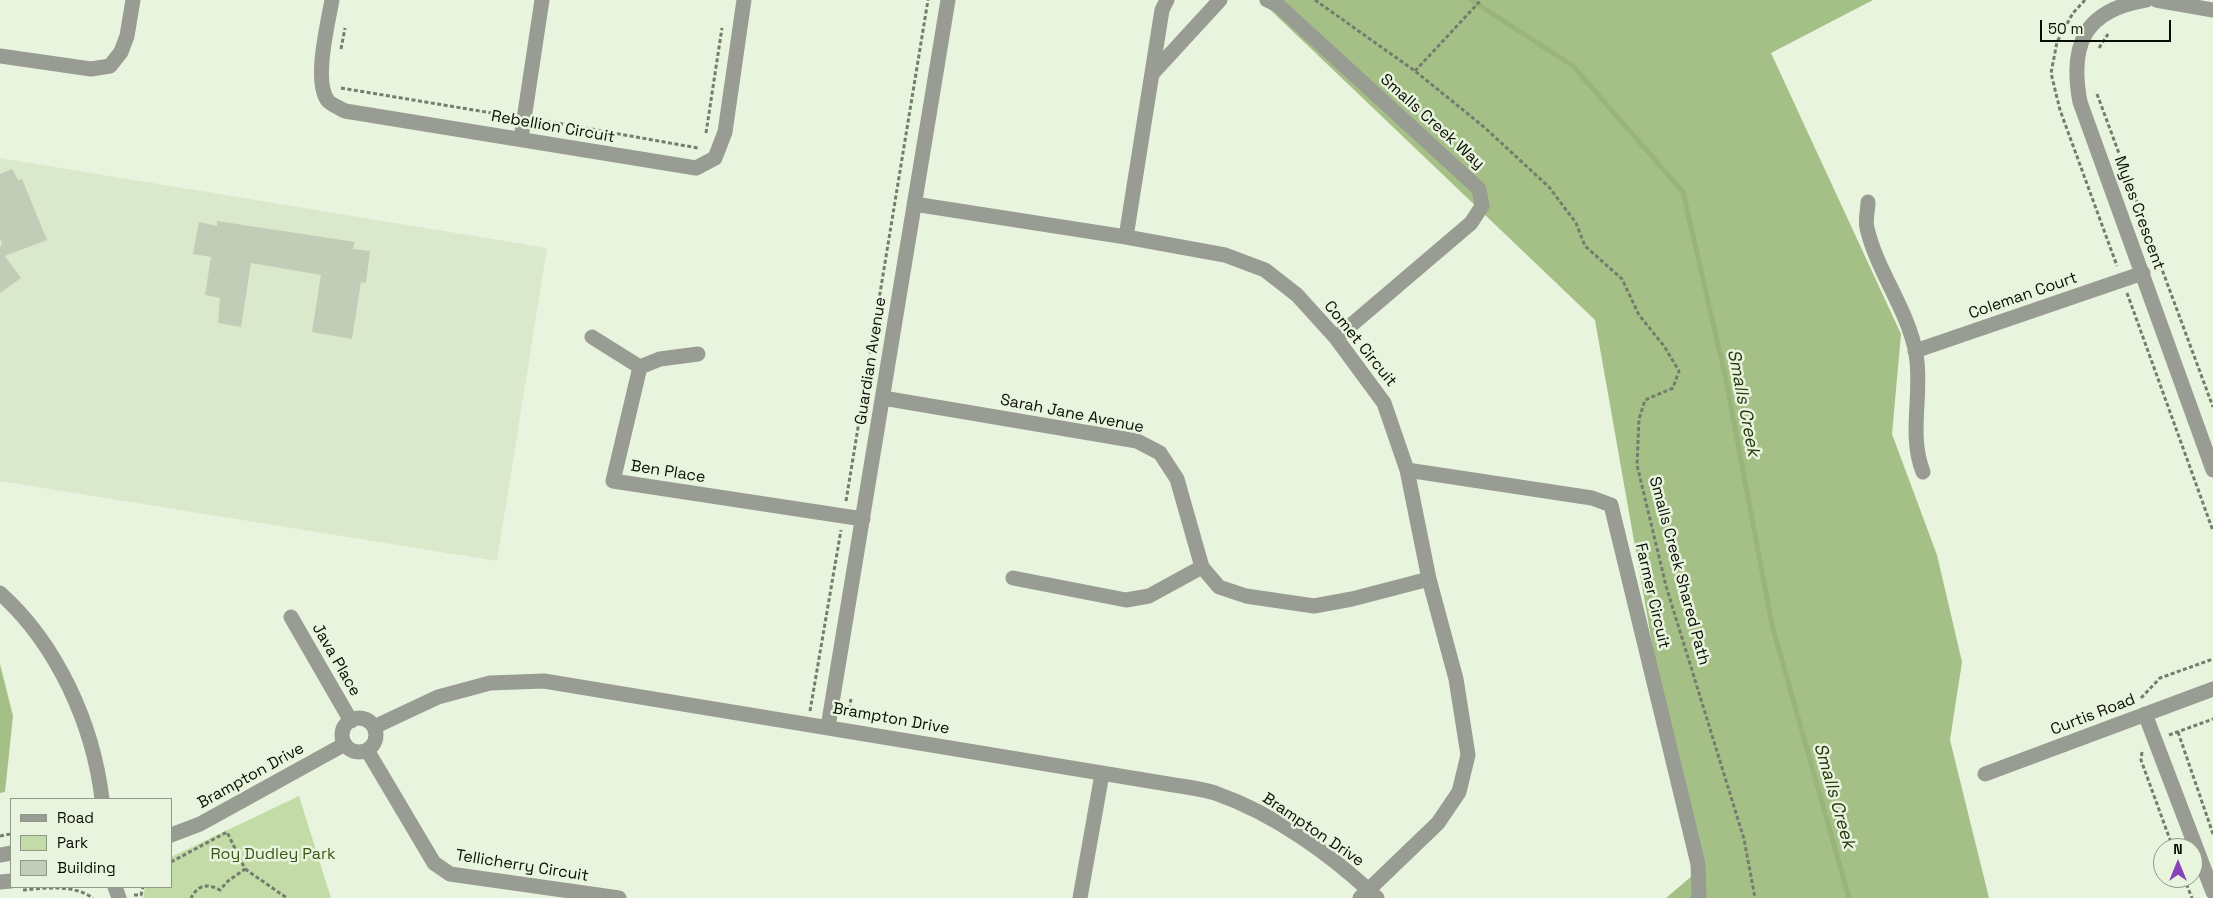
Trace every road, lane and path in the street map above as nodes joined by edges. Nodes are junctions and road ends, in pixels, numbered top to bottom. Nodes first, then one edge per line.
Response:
1 (133, 0) edge
2 (332, 0) edge
3 (542, 0) edge
4 (744, 0) edge
5 (928, 0) edge
6 (948, 0) edge
7 (1167, 0) edge
8 (1220, 0) edge
9 (1267, 0) edge
10 (1315, 0) edge
11 (1481, 0) edge
12 (2146, 0) edge
13 (2156, 0) edge
14 (2213, 10) edge
15 (723, 20) dead end
16 (345, 27) dead end
17 (2109, 32) dead end
18 (2097, 51) dead end
19 (340, 55) dead end
20 (0, 56) edge
21 (1415, 71) junction
22 (1152, 74) junction
23 (336, 82) dead end
24 (2097, 94) dead end
25 (540, 114) dead end
26 (524, 118) junction
27 (540, 121) junction
28 (705, 138) dead end
29 (521, 139) junction
30 (704, 148) dead end
31 (1868, 202) dead end
32 (914, 204) junction
33 (1126, 237) junction
34 (2142, 273) junction
35 (592, 337) dead end
36 (1336, 338) junction
37 (1916, 352) junction
38 (698, 354) dead end
39 (640, 367) junction
40 (883, 398) junction
41 (2213, 407) edge
42 (1407, 470) junction
43 (2213, 470) edge
44 (1923, 472) dead end
45 (843, 516) junction
46 (863, 519) junction
47 (1202, 567) junction
48 (1013, 578) dead end
49 (1429, 579) junction
50 (0, 593) edge
51 (291, 617) dead end
52 (2213, 689) edge
53 (2145, 714) junction
54 (351, 721) junction
55 (807, 723) junction
56 (374, 727) junction
57 (828, 727) junction
58 (2178, 732) dead end
59 (345, 744) junction
60 (367, 750) junction
61 (1102, 774) junction
62 (1985, 774) dead end
63 (102, 798) edge
64 (2213, 834) edge
65 (172, 835) edge
66 (172, 861) edge
67 (245, 869) junction
68 (62, 888) edge
69 (2213, 892) edge
70 (1369, 895) edge
71 (94, 898) edge
72 (191, 898) edge
73 (287, 898) edge
74 (619, 898) edge
75 (1080, 898) edge
76 (1698, 898) edge
77 (1755, 898) edge

1 - 20 street
2 - 29 street, Rebellion Circuit
3 - 26 street
4 - 29 street, Rebellion Circuit
5 - 45 path
6 - 32 street, Guardian Avenue
7 - 22 street
8 - 22 street
9 - 36 street, Smalls Creek Way
10 - 21 path, Smalls Creek Shared Path
11 - 21 path
12 - 34 street, Myles Crescent
13 - 14 street
15 - 28 path
16 - 19 path
17 - 18 path
21 - 77 path, Smalls Creek Shared Path
22 - 33 street
23 - 26 path
24 - 41 path
25 - 27 path
26 - 27 path
26 - 29 street
27 - 30 path
31 - 37 street
32 - 33 street, Comet Circuit
32 - 40 street, Guardian Avenue
33 - 36 street, Comet Circuit
34 - 37 street, Coleman Court
34 - 43 street, Myles Crescent
35 - 39 street
36 - 42 street, Comet Circuit
37 - 44 street
38 - 39 street
39 - 45 street, Ben Place
40 - 46 street, Guardian Avenue
40 - 47 street, Sarah Jane Avenue
42 - 49 street, Comet Circuit
42 - 76 street, Farmer Circuit
45 - 46 street, Ben Place
45 - 55 path
46 - 57 street, Guardian Avenue
47 - 48 street
47 - 49 street, Sarah Jane Avenue
49 - 70 street, Comet Circuit
50 - 63 street
51 - 54 street, Java Place
52 - 53 street, Curtis Road
53 - 62 street, Curtis Road
53 - 69 street
54 - 56 street
54 - 59 street
55 - 56 street, Brampton Drive
55 - 57 street, Brampton Drive
56 - 60 street
57 - 61 street, Brampton Drive
58 - 64 path
59 - 60 street
59 - 65 street, Brampton Drive
60 - 74 street, Tellicherry Circuit
61 - 70 street, Brampton Drive
61 - 75 street
66 - 67 path
67 - 72 path
67 - 73 path
68 - 71 path

